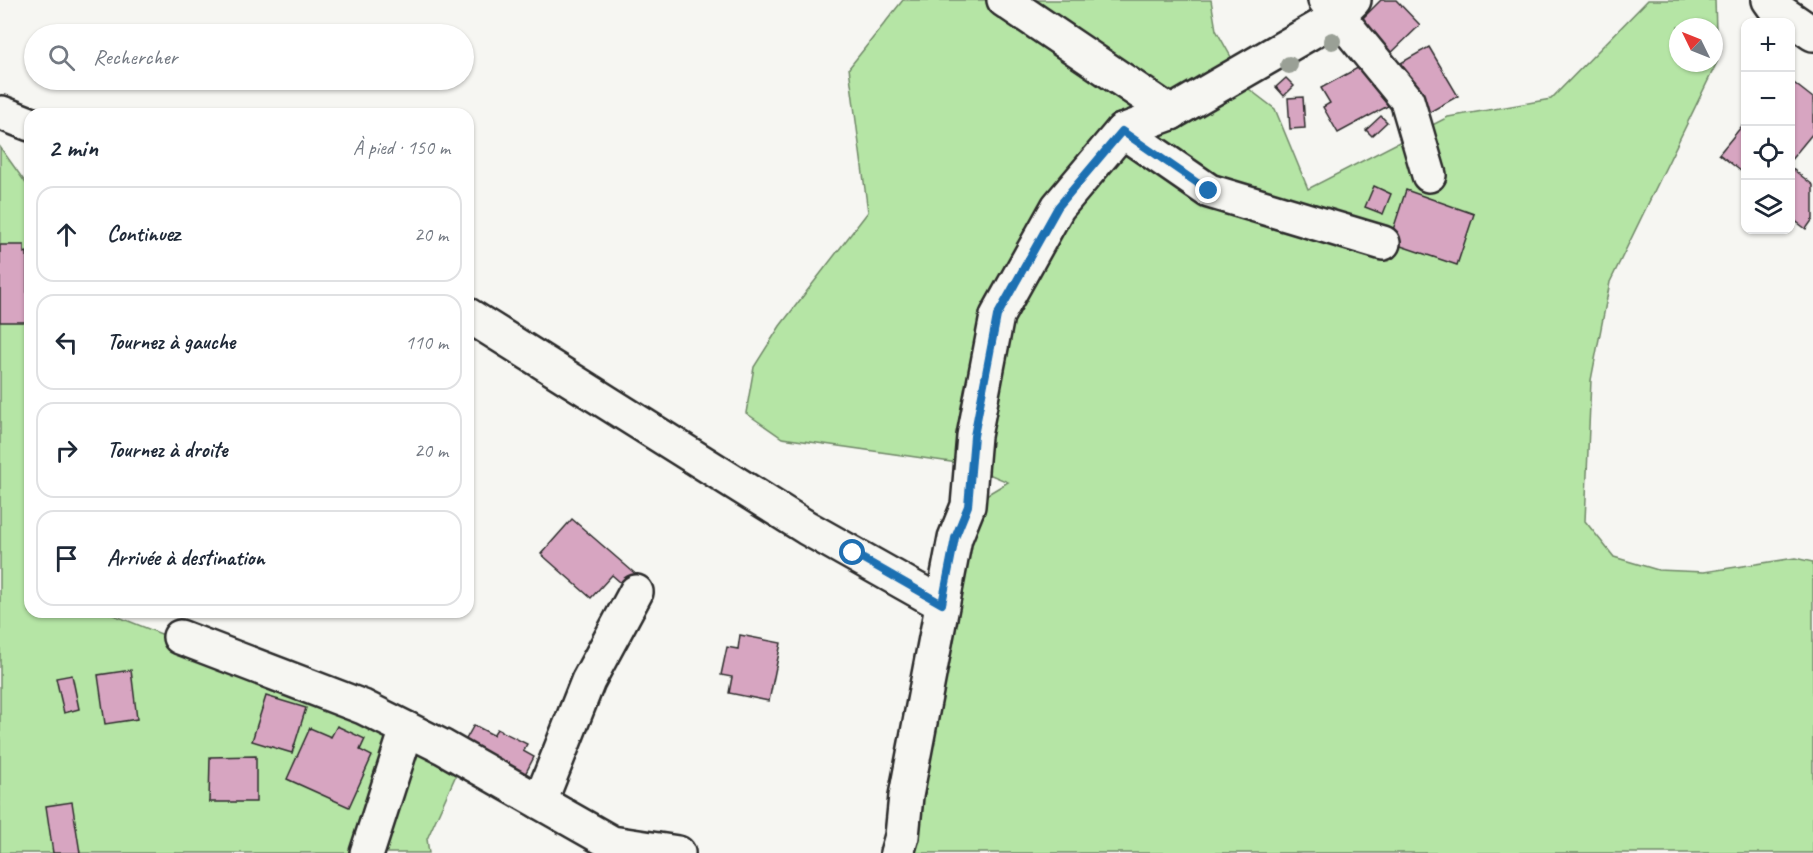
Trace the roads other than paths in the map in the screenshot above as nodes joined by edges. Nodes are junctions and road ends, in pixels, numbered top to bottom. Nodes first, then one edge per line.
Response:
1 (1004, 0) edge
2 (1769, 0) edge
3 (1338, 6) edge
4 (1813, 34) edge
5 (1171, 113) junction
6 (1122, 131) junction
7 (1429, 175) dead end
8 (1383, 243) dead end
9 (474, 327) edge
10 (636, 592) dead end
11 (942, 604) junction
12 (180, 637) dead end
13 (407, 729) junction
14 (540, 802) junction
15 (367, 853) edge
16 (678, 853) edge
17 (897, 853) edge

1 - 5 street
2 - 4 street
3 - 5 street
3 - 7 street
5 - 6 street
6 - 8 street
6 - 11 street
9 - 11 street
10 - 14 street
11 - 17 street
12 - 13 street
13 - 14 street
13 - 15 street
14 - 16 street

